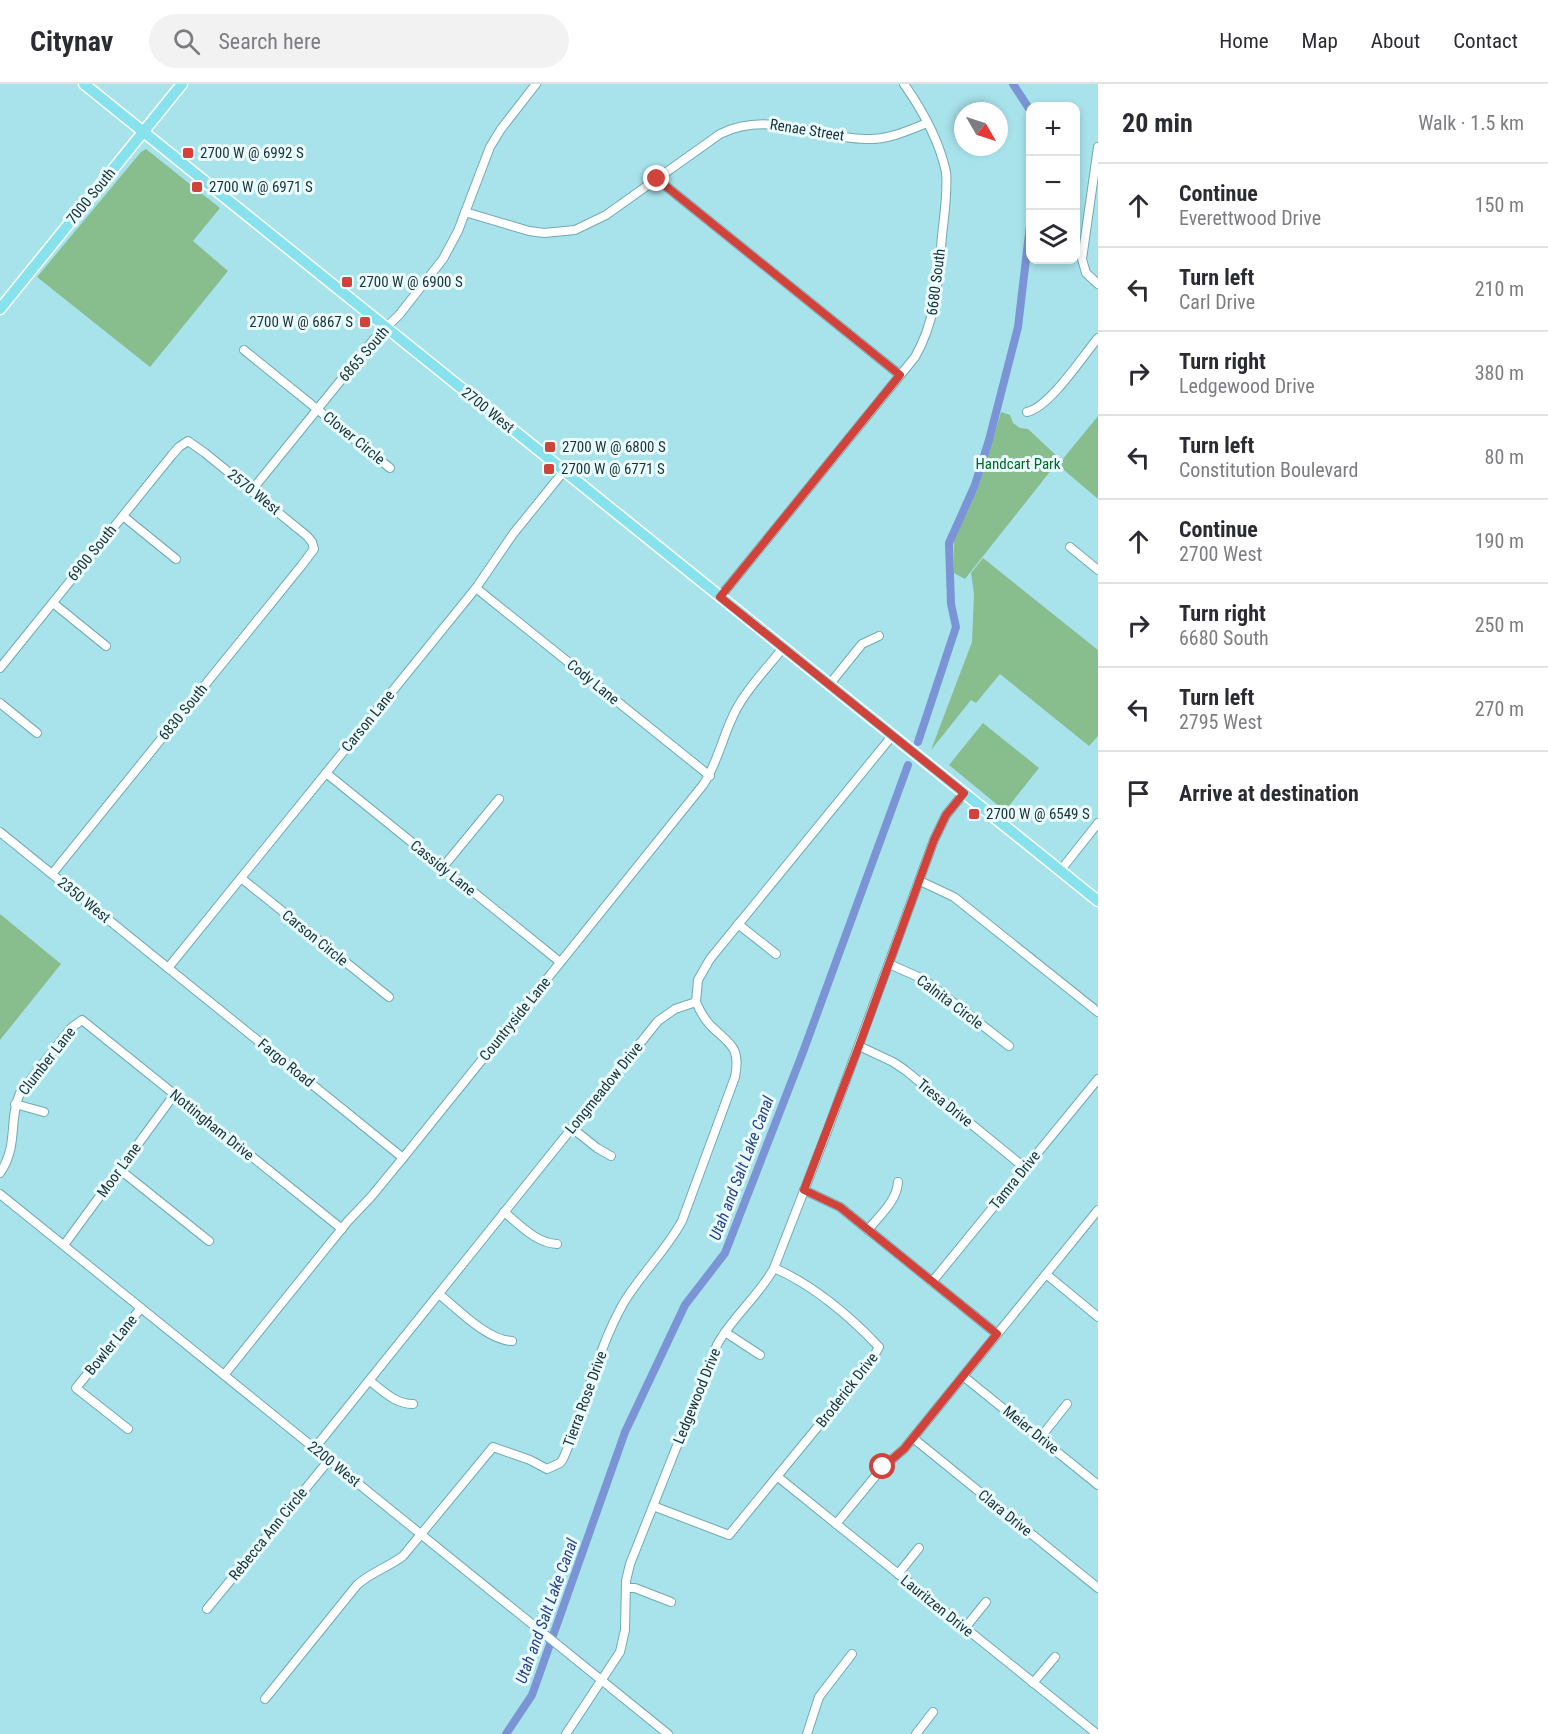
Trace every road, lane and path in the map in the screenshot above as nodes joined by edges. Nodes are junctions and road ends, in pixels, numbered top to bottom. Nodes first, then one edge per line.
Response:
1 (84, 84) edge
2 (182, 84) edge
3 (536, 84) edge
4 (904, 84) edge
5 (927, 123) junction
6 (143, 132) junction
7 (1098, 147) edge
8 (657, 179) junction
9 (465, 212) junction
10 (1098, 284) edge
11 (0, 309) edge
12 (386, 328) junction
13 (1098, 338) edge
14 (244, 350) dead end
15 (900, 375) junction
16 (317, 409) junction
17 (1027, 412) dead end
18 (188, 441) joint
19 (390, 468) dead end
20 (564, 471) junction
21 (252, 490) junction
22 (123, 516) junction
23 (1070, 547) dead end
24 (314, 549) joint
25 (176, 559) dead end
26 (1098, 570) edge
27 (476, 588) junction
28 (720, 597) junction
29 (53, 603) junction
30 (879, 636) dead end
31 (106, 646) dead end
32 (783, 648) junction
33 (0, 668) edge
34 (829, 685) junction
35 (0, 703) edge
36 (37, 733) dead end
37 (892, 736) junction
38 (326, 773) junction
39 (710, 776) junction
40 (964, 793) junction
41 (499, 799) dead end
42 (1098, 823) edge
43 (0, 832) edge
44 (443, 867) junction
45 (1060, 871) junction
46 (52, 874) junction
47 (242, 878) junction
48 (920, 881) junction
49 (1098, 902) edge
50 (738, 924) junction
51 (776, 954) dead end
52 (560, 962) junction
53 (889, 964) junction
54 (168, 968) junction
55 (389, 997) dead end
56 (696, 1002) junction
57 (1098, 1012) edge
58 (82, 1020) joint
59 (859, 1046) junction
60 (1009, 1046) dead end
61 (1098, 1079) edge
62 (174, 1095) junction
63 (15, 1104) junction
64 (44, 1112) dead end
65 (572, 1128) junction
66 (611, 1156) dead end
67 (403, 1158) junction
68 (1025, 1168) junction
69 (119, 1169) junction
70 (0, 1173) edge
71 (898, 1182) dead end
72 (804, 1190) junction
73 (0, 1194) edge
74 (1098, 1210) edge
75 (504, 1212) junction
76 (342, 1229) junction
77 (868, 1230) junction
78 (209, 1241) dead end
79 (557, 1244) dead end
80 (64, 1245) junction
81 (774, 1268) junction
82 (1046, 1274) junction
83 (932, 1282) junction
84 (440, 1295) junction
85 (141, 1308) junction
86 (1098, 1317) edge
87 (725, 1332) junction
88 (997, 1334) junction
89 (512, 1341) dead end
90 (760, 1355) dead end
91 (224, 1375) junction
92 (963, 1376) junction
93 (370, 1381) junction
94 (413, 1404) dead end
95 (1067, 1404) dead end
96 (128, 1429) dead end
97 (913, 1438) junction
98 (1040, 1438) junction
99 (315, 1449) junction
100 (329, 1460) junction
101 (778, 1476) junction
102 (1098, 1485) edge
103 (653, 1506) junction
104 (836, 1524) junction
105 (421, 1534) junction
106 (919, 1548) dead end
107 (898, 1574) junction
108 (626, 1588) junction
109 (1098, 1588) edge
110 (671, 1602) dead end
111 (986, 1602) dead end
112 (207, 1609) dead end
113 (965, 1628) junction
114 (852, 1654) dead end
115 (1055, 1657) dead end
116 (601, 1680) junction
117 (1034, 1683) junction
118 (265, 1699) dead end
119 (933, 1712) dead end
120 (566, 1734) edge
121 (668, 1734) edge
122 (807, 1734) edge
123 (916, 1734) edge
124 (1096, 1734) edge

1 - 6 main road, 2700 West
2 - 6 main road, 7000 South
3 - 9 street, 6865 South
4 - 5 street, 6680 South
5 - 8 street, Renae Street
5 - 15 street, 6680 South
6 - 11 main road, 7000 South
6 - 12 main road, 2700 West
7 - 10 street
8 - 9 street, Renae Street
8 - 15 street
9 - 12 street, 6865 South
12 - 16 street, 6865 South
12 - 20 main road, 2700 West
13 - 17 street
14 - 16 street, Clover Circle
15 - 28 street, 6680 South
16 - 19 street, Clover Circle
16 - 21 street, 6865 South
18 - 21 street, 2570 West
18 - 22 street, 6900 South
20 - 27 street, Carson Lane
20 - 28 main road, 2700 West
21 - 24 street, 2570 West
22 - 25 street
22 - 29 street, 6900 South
23 - 26 street
24 - 46 street, 6830 South
27 - 38 street, Carson Lane
27 - 39 street, Cody Lane
28 - 32 main road, 2700 West
29 - 31 street
29 - 33 street, 6900 South
30 - 34 street
32 - 34 main road, 2700 West
32 - 39 street, Countryside Lane
34 - 37 main road, 2700 West
35 - 36 street
37 - 40 main road, 2700 West
37 - 50 street
38 - 44 street, Cassidy Lane
38 - 47 street, Carson Lane
39 - 52 street, Countryside Lane
40 - 45 main road, 2700 West
40 - 48 street, Ledgewood Drive
41 - 44 street
42 - 45 street
43 - 46 street, 2350 West
44 - 52 street, Cassidy Lane
45 - 49 main road, 2700 West
46 - 54 street, 2350 West
47 - 54 street, Carson Lane
47 - 55 street, Carson Circle
48 - 53 street, Ledgewood Drive
48 - 57 street
50 - 51 street
50 - 56 street
52 - 67 street, Countryside Lane
53 - 59 street, Ledgewood Drive
53 - 60 street, Calnita Circle
54 - 67 street, Fargo Road
56 - 65 street, Longmeadow Drive
56 - 105 street, Tierra Rose Drive
58 - 62 street, Nottingham Drive
58 - 63 street, Clumber Lane
59 - 68 street, Tresa Drive
59 - 72 street, Ledgewood Drive
61 - 68 street, Tamra Drive
62 - 69 street, Moor Lane
62 - 76 street, Nottingham Drive
63 - 64 street
63 - 70 street, Clumber Lane
65 - 66 street
65 - 75 street, Longmeadow Drive
67 - 76 street, Countryside Lane
68 - 83 street, Tamra Drive
69 - 78 street
69 - 80 street, Moor Lane
71 - 77 street
72 - 77 street
72 - 81 street, Ledgewood Drive
73 - 80 street, 2200 West
74 - 82 street
75 - 79 street
75 - 84 street, Longmeadow Drive
76 - 91 street, Countryside Lane
77 - 83 street
80 - 85 street, 2200 West
81 - 87 street, Ledgewood Drive
81 - 101 street, Broderick Drive
82 - 86 street
82 - 88 street
83 - 88 street
84 - 89 street
84 - 93 street, Longmeadow Drive
85 - 91 street, 2200 West
85 - 96 street, Bowler Lane
87 - 90 street
87 - 103 street, Ledgewood Drive
88 - 92 street
91 - 99 street, 2200 West
92 - 97 street
92 - 98 street, Meier Drive
93 - 94 street
93 - 99 street, Longmeadow Drive
95 - 98 street
97 - 104 street
97 - 109 street, Clara Drive
98 - 102 street, Meier Drive
99 - 100 street, 2200 West
100 - 105 street, 2200 West
100 - 112 street, Rebecca Ann Circle
101 - 103 street, Broderick Drive
101 - 104 street, Lauritzen Drive
103 - 108 street, Ledgewood Drive
104 - 107 street, Lauritzen Drive
105 - 116 street, 2200 West
105 - 118 street, Tierra Rose Drive
106 - 107 street
107 - 113 street, Lauritzen Drive
108 - 110 street
108 - 116 street, Ledgewood Drive
111 - 113 street
113 - 117 street, Lauritzen Drive
114 - 122 street
115 - 117 street
116 - 120 street, Ledgewood Drive
116 - 121 street, 2200 West
117 - 124 street, Lauritzen Drive
119 - 123 street

